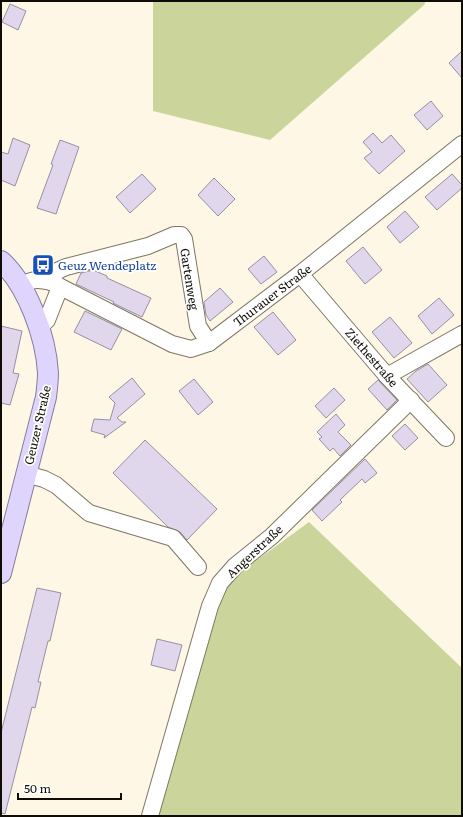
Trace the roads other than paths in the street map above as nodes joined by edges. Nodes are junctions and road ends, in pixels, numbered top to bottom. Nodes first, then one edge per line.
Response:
1 (462, 144) edge
2 (1, 261) edge
3 (300, 274) junction
4 (21, 285) junction
5 (56, 285) junction
6 (39, 328) junction
7 (462, 334) edge
8 (209, 343) junction
9 (387, 376) junction
10 (411, 400) junction
11 (446, 438) dead end
12 (26, 474) junction
13 (198, 567) dead end
14 (1, 573) edge
15 (150, 816) edge

1 - 3 street, Thurauer Straße
2 - 4 main road, Geuzer Straße
3 - 8 street, Thurauer Straße
3 - 9 street, Ziethestraße
4 - 5 street, Thurauer Straße
4 - 6 main road, Geuzer Straße
5 - 6 street
5 - 8 street, Thurauer Straße
5 - 8 street, Gartenweg
6 - 12 main road, Geuzer Straße
7 - 9 street
9 - 10 street, Ziethestraße
10 - 11 street, Ziethestraße
10 - 15 street, Angerstraße
12 - 13 street
12 - 14 main road, Geuzer Straße

